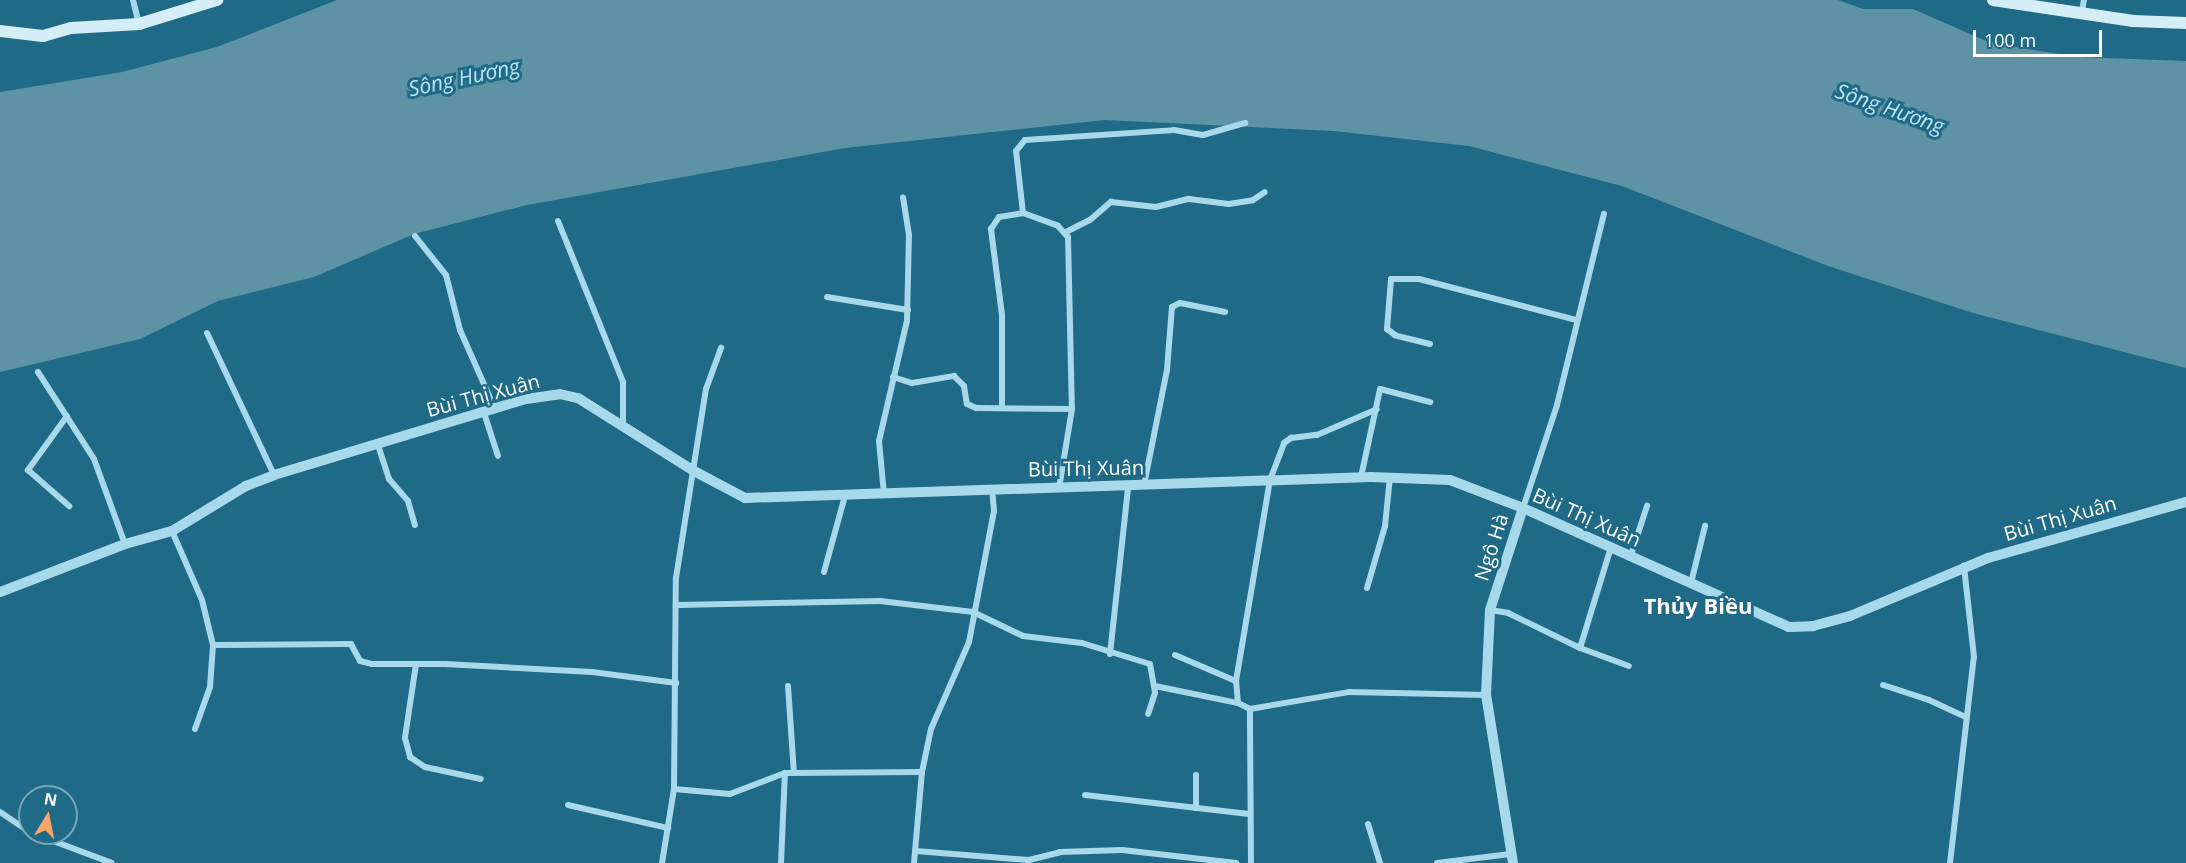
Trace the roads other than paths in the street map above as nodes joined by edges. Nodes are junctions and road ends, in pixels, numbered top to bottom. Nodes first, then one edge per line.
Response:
1 (133, 0) edge
2 (217, 0) edge
3 (1993, 0) edge
4 (2083, 6) edge
5 (2186, 23) edge
6 (139, 24) junction
7 (0, 31) edge
8 (1245, 123) dead end
9 (1265, 192) dead end
10 (903, 197) dead end
11 (1023, 213) junction
12 (1604, 214) dead end
13 (558, 221) dead end
14 (1066, 232) junction
15 (415, 236) dead end
16 (827, 297) dead end
17 (908, 310) junction
18 (1225, 312) dead end
19 (1576, 320) junction
20 (207, 333) dead end
21 (1431, 344) dead end
22 (722, 348) dead end
23 (38, 372) dead end
24 (893, 377) junction
25 (1430, 402) dead end
26 (1002, 407) junction
27 (495, 409) junction
28 (1072, 409) junction
29 (1377, 409) junction
30 (484, 413) junction
31 (67, 416) junction
32 (622, 427) junction
33 (377, 442) junction
34 (498, 456) dead end
35 (694, 471) junction
36 (274, 475) junction
37 (1361, 477) junction
38 (1390, 477) junction
39 (1270, 480) junction
40 (1143, 485) junction
41 (1128, 487) junction
42 (992, 488) junction
43 (1059, 488) junction
44 (884, 494) junction
45 (845, 496) junction
46 (2186, 502) edge
47 (69, 506) dead end
48 (1647, 506) dead end
49 (1523, 508) junction
50 (415, 525) dead end
51 (1705, 526) dead end
52 (172, 531) junction
53 (125, 544) junction
54 (1611, 547) junction
55 (1630, 555) junction
56 (1964, 566) junction
57 (824, 572) dead end
58 (1691, 583) junction
59 (1367, 588) dead end
60 (0, 592) edge
61 (677, 605) junction
62 (1490, 610) junction
63 (973, 612) junction
64 (213, 645) junction
65 (1580, 648) junction
66 (1110, 654) junction
67 (1174, 655) dead end
68 (416, 664) junction
69 (1629, 666) dead end
70 (1236, 681) junction
71 (676, 683) junction
72 (1883, 685) dead end
73 (788, 686) dead end
74 (1155, 686) junction
75 (1486, 695) junction
76 (1238, 702) junction
77 (1250, 709) junction
78 (1149, 714) dead end
79 (1965, 717) junction
80 (195, 729) dead end
81 (922, 772) junction
82 (785, 773) junction
83 (794, 773) junction
84 (1196, 775) dead end
85 (481, 779) dead end
86 (674, 789) junction
87 (1085, 795) dead end
88 (568, 806) dead end
89 (1196, 808) junction
90 (0, 812) edge
91 (1249, 814) junction
92 (18, 824) edge
93 (1368, 824) dead end
94 (668, 828) junction
95 (65, 845) edge
96 (916, 851) junction
97 (1511, 858) edge
98 (112, 863) edge
99 (662, 863) edge
100 (781, 863) edge
101 (914, 863) edge
102 (1236, 863) edge
103 (1251, 863) edge
104 (1380, 863) edge
105 (1437, 863) edge
106 (1950, 863) edge

1 - 6 street
2 - 6 main road
3 - 4 main road
4 - 5 main road
6 - 7 main road
8 - 11 street
9 - 14 street
10 - 17 street
11 - 14 street
11 - 26 street
12 - 19 street, Ngô Hà
13 - 32 street
14 - 28 street
15 - 27 street
16 - 17 street
17 - 24 street
18 - 40 street
19 - 21 street
19 - 49 street, Ngô Hà
20 - 36 street
22 - 35 street
23 - 31 street
24 - 26 street
24 - 44 street
25 - 29 street
26 - 28 street
27 - 30 street, Bùi Thị Xuân
27 - 32 street, Bùi Thị Xuân
28 - 43 street
29 - 37 street
29 - 39 street
30 - 33 street, Bùi Thị Xuân
30 - 34 street
31 - 47 street
31 - 53 street
32 - 35 street, Bùi Thị Xuân
33 - 36 street, Bùi Thị Xuân
33 - 50 street
35 - 45 street, Bùi Thị Xuân
35 - 61 street
36 - 52 street, Bùi Thị Xuân
37 - 38 street, Bùi Thị Xuân
37 - 39 street, Bùi Thị Xuân
38 - 49 street, Bùi Thị Xuân
38 - 59 street
39 - 40 street, Bùi Thị Xuân
39 - 70 street
40 - 41 street, Bùi Thị Xuân
41 - 43 street, Bùi Thị Xuân
41 - 66 street
42 - 43 street, Bùi Thị Xuân
42 - 44 street, Bùi Thị Xuân
42 - 63 street
44 - 45 street, Bùi Thị Xuân
45 - 57 street
46 - 56 street, Bùi Thị Xuân
48 - 55 street
49 - 54 street, Bùi Thị Xuân
49 - 62 street, Ngô Hà
51 - 58 street
52 - 53 street, Bùi Thị Xuân
52 - 64 street
53 - 60 street, Bùi Thị Xuân
54 - 55 street, Bùi Thị Xuân
54 - 65 street
55 - 58 street, Bùi Thị Xuân
56 - 58 street, Bùi Thị Xuân
56 - 79 street
61 - 63 street
61 - 71 street
62 - 65 street
62 - 75 street, Ngô Hà
63 - 66 street
63 - 81 street
64 - 68 street
64 - 80 street
65 - 69 street
66 - 74 street
67 - 70 street
68 - 71 street
68 - 85 street
70 - 76 street
71 - 86 street
72 - 79 street
73 - 83 street
74 - 76 street
74 - 78 street
75 - 77 street
75 - 97 street, Ngô Hà
76 - 77 street
77 - 91 street
79 - 106 street
81 - 83 street
81 - 96 street
82 - 83 street
82 - 86 street
82 - 100 street
84 - 89 street
86 - 94 street
87 - 89 street
88 - 94 street
89 - 91 street
90 - 92 street
91 - 103 street
93 - 104 street
94 - 99 street
95 - 98 street
96 - 101 street
96 - 102 street
97 - 105 street

